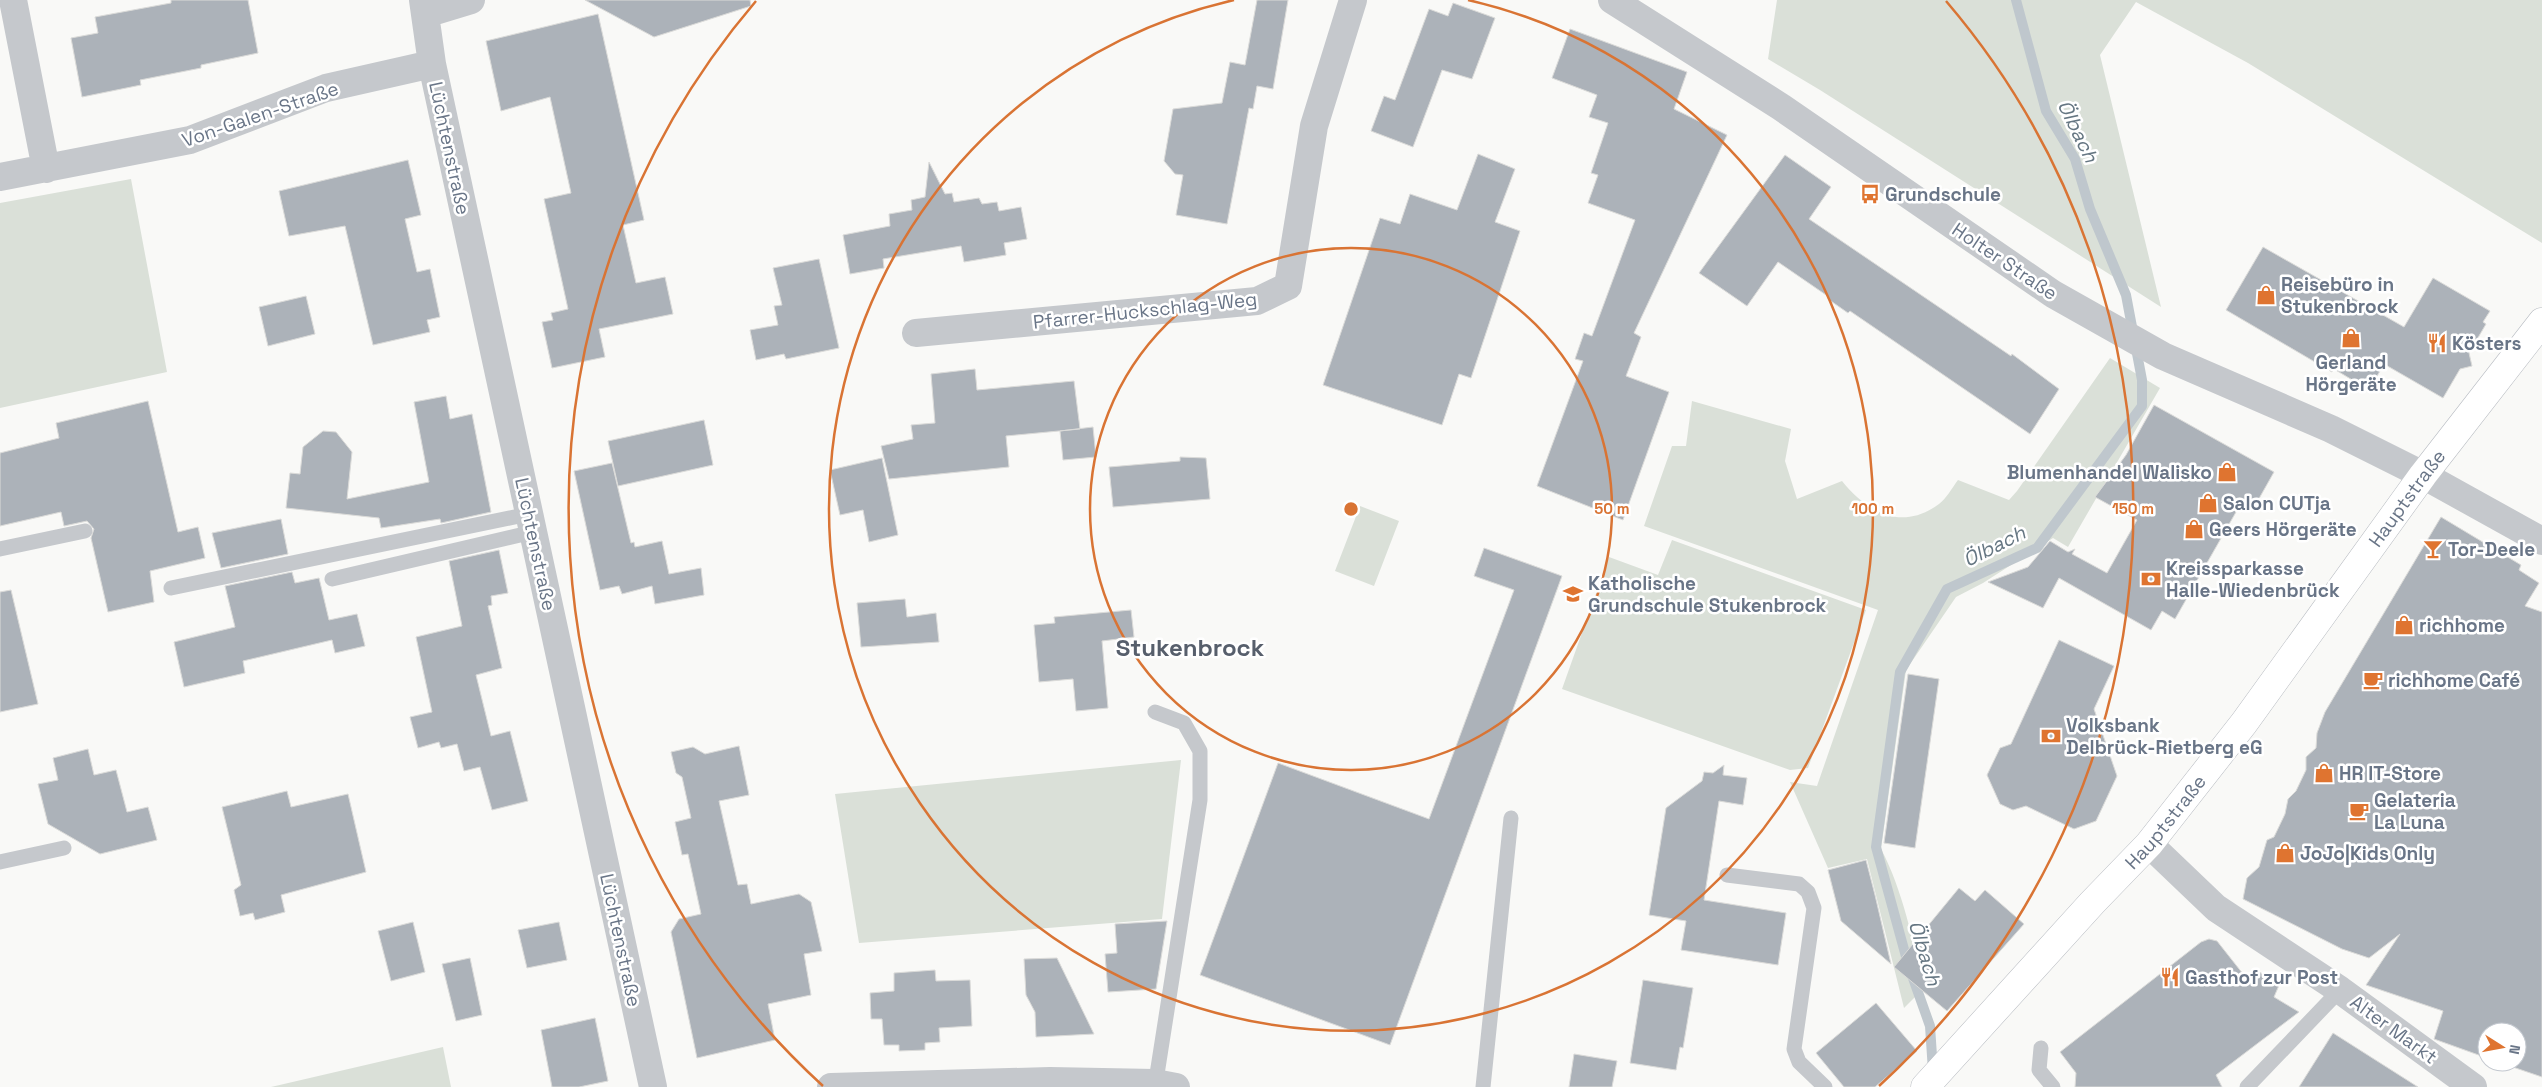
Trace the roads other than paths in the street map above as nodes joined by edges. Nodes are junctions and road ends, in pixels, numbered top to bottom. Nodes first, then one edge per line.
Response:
1 (13, 0) edge
2 (472, 0) edge
3 (1353, 0) edge
4 (1612, 0) edge
5 (424, 7) edge
6 (432, 64) junction
7 (46, 169) junction
8 (0, 177) edge
9 (2542, 322) edge
10 (916, 333) dead end
11 (2423, 475) junction
12 (531, 523) junction
13 (85, 531) dead end
14 (2542, 541) edge
15 (0, 549) edge
16 (332, 579) dead end
17 (171, 588) dead end
18 (1155, 712) dead end
19 (1511, 818) dead end
20 (2149, 844) junction
21 (64, 848) dead end
22 (0, 862) edge
23 (1727, 875) dead end
24 (2340, 990) junction
25 (2041, 1048) dead end
26 (1162, 1086) edge
27 (653, 1087) edge
28 (832, 1087) edge
29 (1483, 1087) edge
30 (1826, 1087) edge
31 (1925, 1087) edge
32 (2053, 1087) edge
33 (2247, 1087) edge
34 (2472, 1087) edge

1 - 7 street
2 - 5 street
3 - 10 street, Pfarrer-Huckschlag-Weg
4 - 11 street, Holter Straße
5 - 6 street, Lüchtenstraße
6 - 7 street, Von-Galen-Straße
6 - 12 street, Lüchtenstraße
7 - 8 street, Von-Galen-Straße
9 - 11 main road, Hauptstraße
11 - 14 street, Holter Straße
11 - 20 main road, Hauptstraße
12 - 16 lane
12 - 17 lane
12 - 27 street, Lüchtenstraße
13 - 15 lane
18 - 26 lane
19 - 29 lane
20 - 24 street, Alter Markt
20 - 31 main road, Hauptstraße
21 - 22 lane
23 - 30 lane
24 - 33 lane
24 - 34 street, Alter Markt
25 - 32 lane
26 - 28 street

